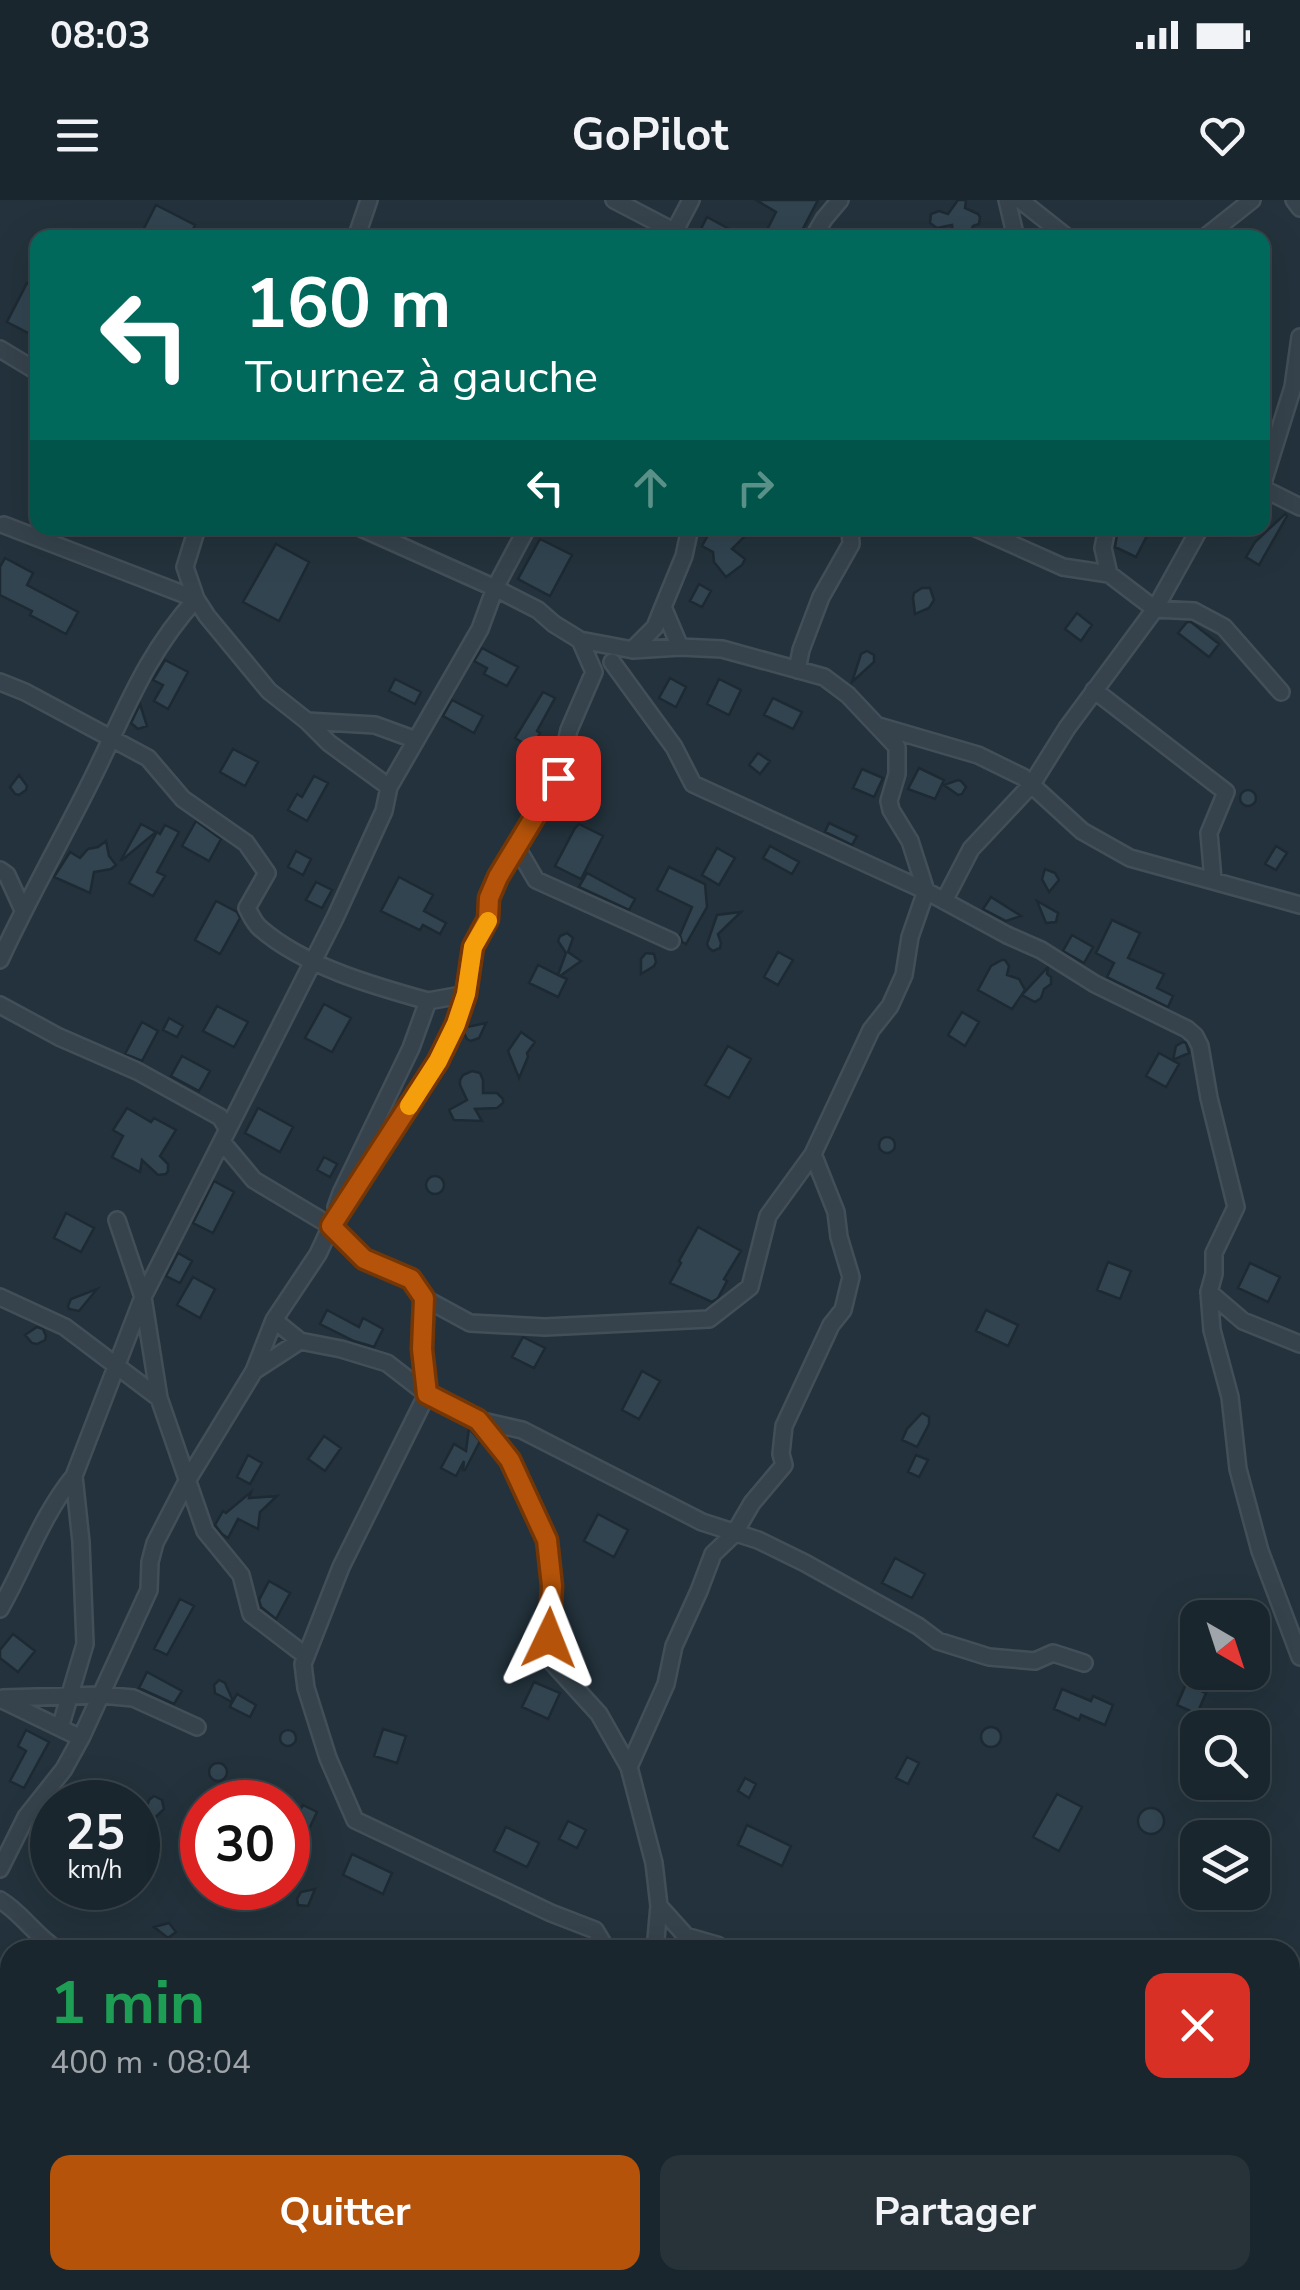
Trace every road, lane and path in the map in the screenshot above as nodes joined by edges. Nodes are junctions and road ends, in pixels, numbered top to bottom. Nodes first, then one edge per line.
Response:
1 (369, 200) edge
2 (614, 200) edge
3 (691, 200) edge
4 (840, 200) edge
5 (1007, 200) edge
6 (1020, 200) edge
7 (1252, 200) edge
8 (1294, 200) edge
9 (1300, 208) edge
10 (359, 230) edge
11 (667, 230) edge
12 (680, 230) edge
13 (818, 230) edge
14 (1014, 230) edge
15 (1058, 230) edge
16 (1214, 230) edge
17 (1300, 337) edge
18 (0, 349) edge
19 (30, 367) edge
20 (1270, 461) edge
21 (1270, 491) edge
22 (1300, 506) edge
23 (4, 525) dead end
24 (195, 535) edge
25 (377, 535) edge
26 (524, 535) edge
27 (688, 535) edge
28 (850, 535) edge
29 (991, 535) edge
30 (1106, 535) edge
31 (1196, 535) edge
32 (1108, 574) junction
33 (496, 588) junction
34 (196, 599) junction
35 (663, 607) junction
36 (1155, 610) junction
37 (580, 640) junction
38 (680, 647) junction
39 (633, 650) junction
40 (612, 662) junction
41 (798, 670) junction
42 (594, 672) junction
43 (0, 682) edge
44 (1094, 690) junction
45 (1282, 692) dead end
46 (307, 721) junction
47 (879, 726) junction
48 (111, 740) junction
49 (416, 740) junction
50 (1032, 784) junction
51 (388, 788) junction
52 (516, 846) junction
53 (0, 870) edge
54 (1213, 880) junction
55 (926, 891) junction
56 (944, 901) junction
57 (1300, 905) edge
58 (23, 910) junction
59 (671, 941) dead end
60 (0, 960) edge
61 (313, 961) junction
62 (466, 994) junction
63 (428, 1002) junction
64 (0, 1004) edge
65 (225, 1135) junction
66 (813, 1154) junction
67 (117, 1220) dead end
68 (331, 1226) junction
69 (1209, 1292) junction
70 (0, 1297) edge
71 (143, 1297) junction
72 (424, 1298) junction
73 (274, 1320) junction
74 (300, 1341) junction
75 (1300, 1344) edge
76 (115, 1367) junction
77 (254, 1371) junction
78 (427, 1394) junction
79 (159, 1398) junction
80 (478, 1420) junction
81 (74, 1476) junction
82 (187, 1482) junction
83 (734, 1534) junction
84 (0, 1608) edge
85 (306, 1656) junction
86 (1300, 1657) edge
87 (1084, 1663) dead end
88 (101, 1695) junction
89 (70, 1696) junction
90 (0, 1698) edge
91 (197, 1726) dead end
92 (60, 1728) junction
93 (81, 1738) junction
94 (629, 1766) junction
95 (0, 1868) edge
96 (0, 1900) edge
97 (659, 1906) junction
98 (43, 1940) edge
99 (601, 1940) edge
100 (656, 1940) edge
101 (700, 1940) edge

1 - 10 street
2 - 11 street
3 - 12 street
4 - 13 street
5 - 14 street
6 - 15 street
7 - 16 street
8 - 9 street
17 - 20 street
18 - 19 street
21 - 22 street
23 - 34 street
24 - 34 street
25 - 33 street
26 - 33 street
27 - 35 street
28 - 41 street
29 - 32 street
30 - 32 street
31 - 36 street
32 - 36 street
33 - 37 street
33 - 49 street
34 - 46 street
34 - 48 street
35 - 38 street
35 - 39 street
36 - 44 street
36 - 45 street
37 - 39 street
37 - 42 street
38 - 39 street
38 - 41 street
39 - 40 street
40 - 42 street
40 - 55 street
41 - 47 street
42 - 52 street
43 - 48 street
44 - 50 street
44 - 54 street
46 - 49 street
46 - 51 street
47 - 50 street
47 - 55 street
48 - 58 street
48 - 61 street
49 - 51 street
50 - 54 street
50 - 56 street
51 - 61 street
52 - 59 street
52 - 62 street
53 - 58 street
54 - 57 street
55 - 56 street
55 - 66 street
56 - 69 street
58 - 60 street
61 - 63 street
61 - 65 street
62 - 63 street
62 - 68 street
63 - 68 street
64 - 65 street
65 - 68 street
65 - 71 street
66 - 72 street
66 - 83 street
67 - 71 street
68 - 72 street
68 - 73 street
69 - 75 street
69 - 86 street
70 - 76 street
71 - 76 street
71 - 79 street
72 - 78 street
73 - 74 street
73 - 77 street
74 - 77 street
74 - 78 street
76 - 79 street
76 - 81 street
77 - 82 street
78 - 80 street
78 - 85 street
79 - 82 street
80 - 83 street
80 - 94 street
81 - 84 street
81 - 89 street
82 - 85 street
82 - 88 street
83 - 87 street
83 - 94 street
85 - 99 street
88 - 89 street
88 - 91 street
88 - 93 street
89 - 90 street
89 - 92 street
90 - 92 street
92 - 93 street
93 - 95 street
94 - 97 street
96 - 98 street
97 - 100 street
97 - 101 street

